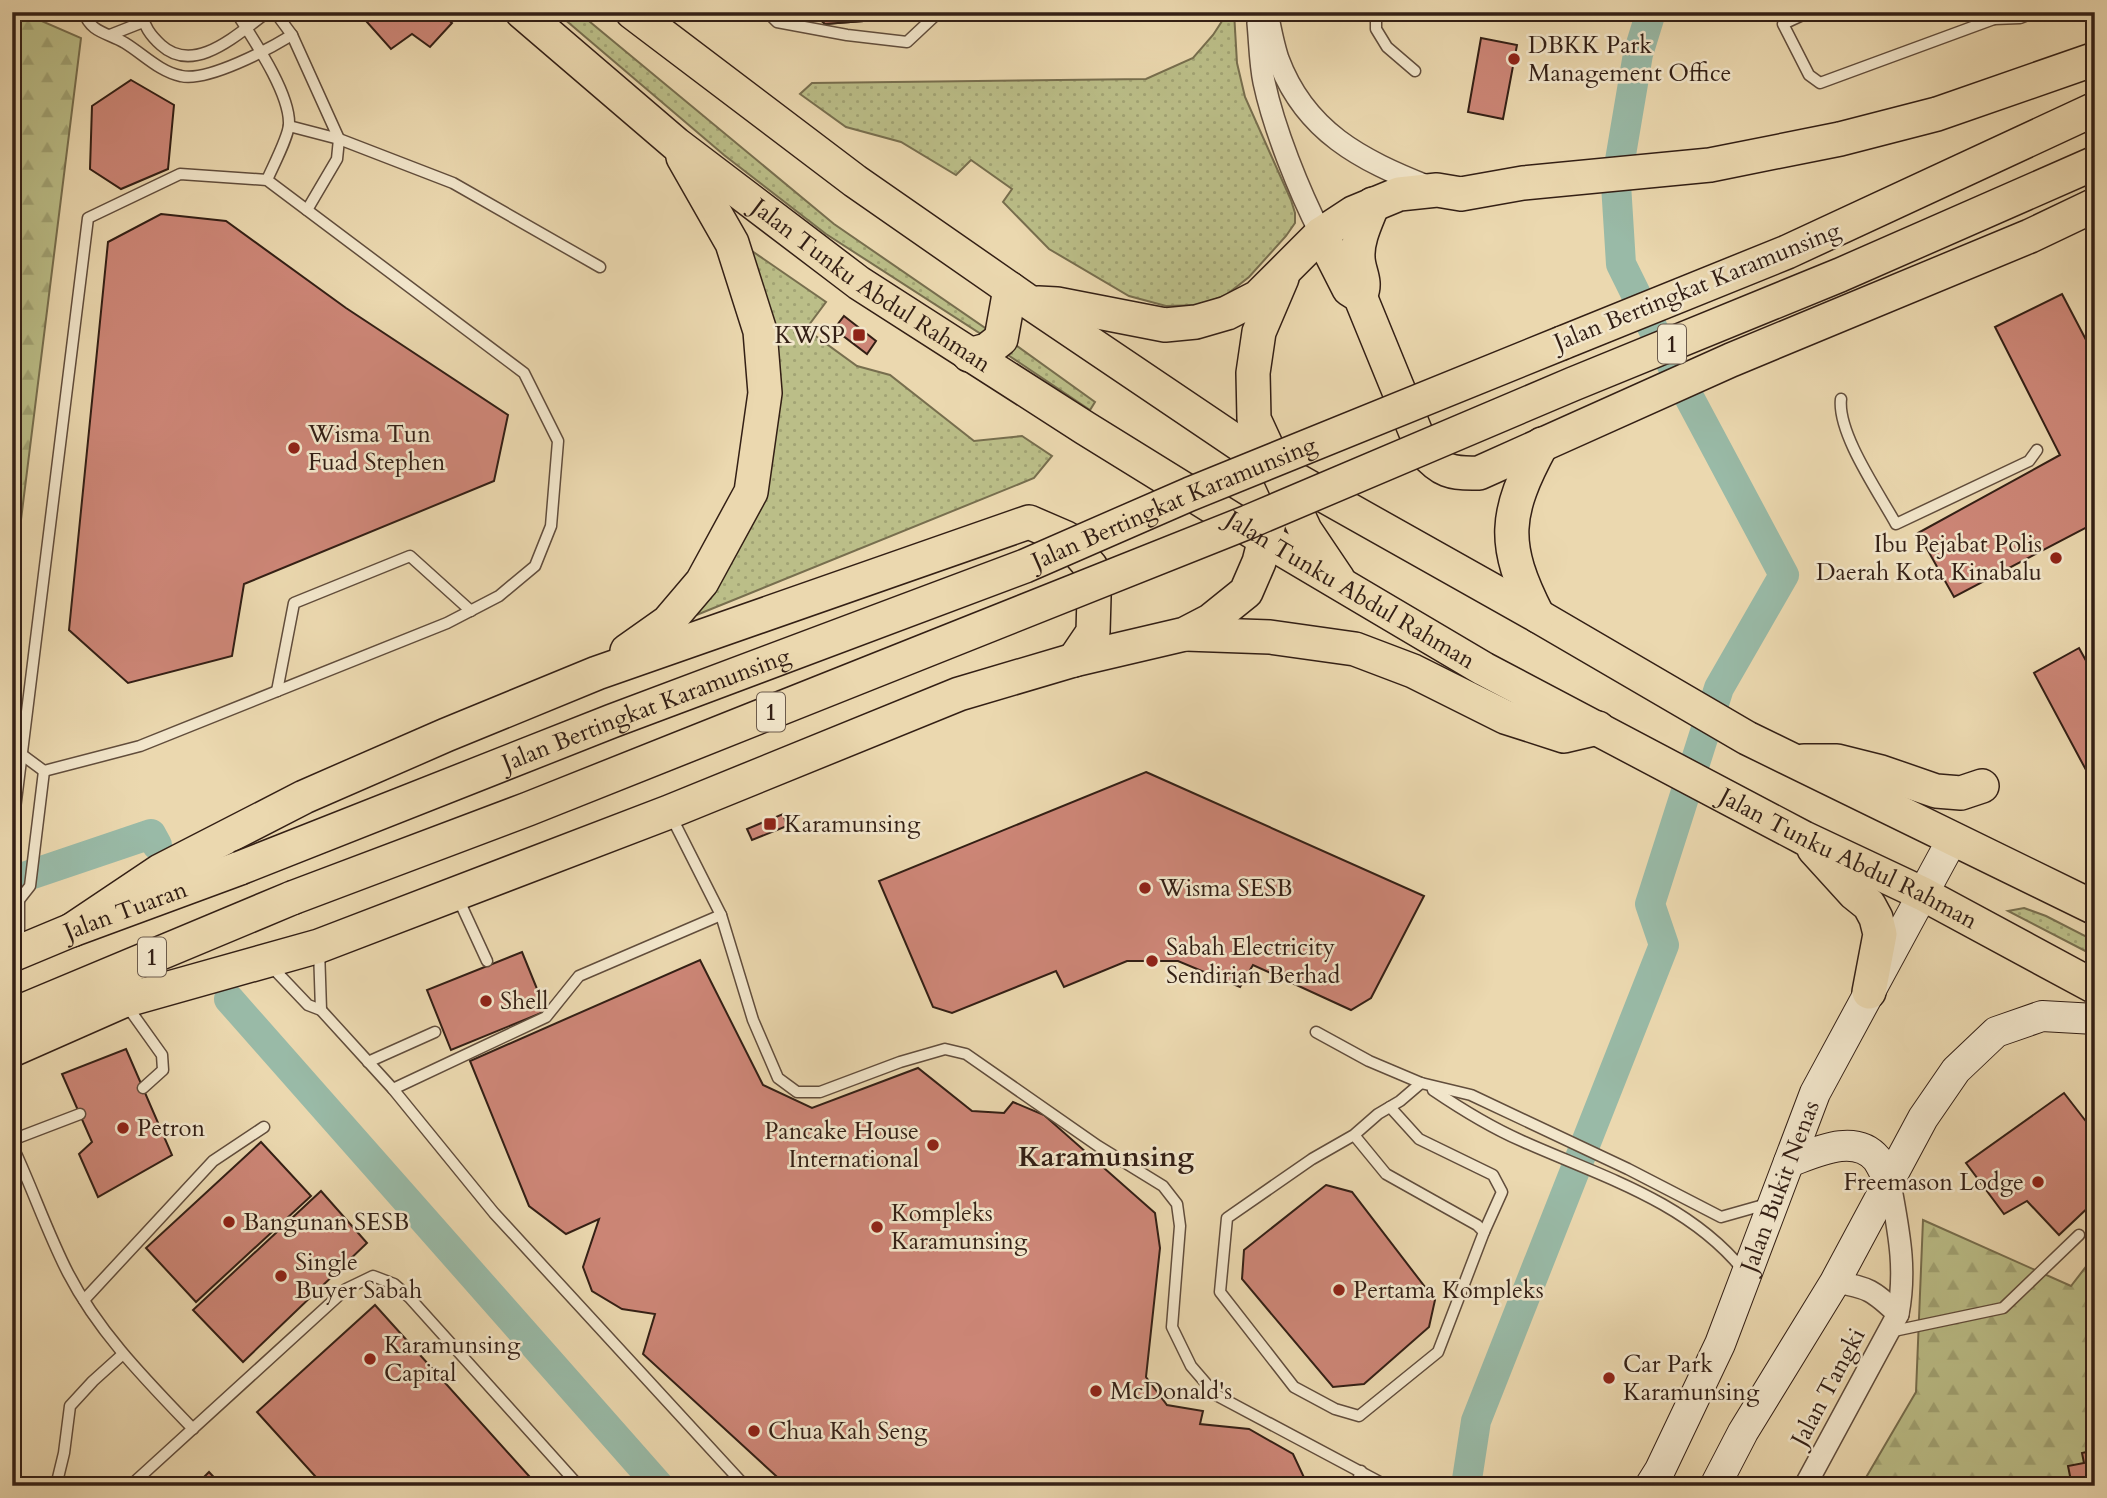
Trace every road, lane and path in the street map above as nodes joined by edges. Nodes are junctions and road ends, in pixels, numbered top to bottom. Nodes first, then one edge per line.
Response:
1 (84, 12) edge
2 (236, 12) edge
3 (268, 12) edge
4 (275, 12) edge
5 (522, 12) edge
6 (632, 12) edge
7 (767, 12) edge
8 (939, 12) edge
9 (1257, 12) edge
10 (1267, 12) edge
11 (1376, 12) edge
12 (1779, 12) edge
13 (1810, 12) edge
14 (2035, 12) edge
15 (1992, 15) edge
16 (142, 17) edge
17 (1783, 24) junction
18 (245, 28) junction
19 (110, 35) junction
20 (292, 35) junction
21 (261, 54) junction
22 (2095, 59) edge
23 (1415, 71) dead end
24 (2095, 109) edge
25 (289, 126) junction
26 (340, 139) junction
27 (676, 144) junction
28 (2095, 163) edge
29 (267, 180) junction
30 (1437, 190) junction
31 (1373, 204) junction
32 (2095, 205) edge
33 (307, 210) junction
34 (1321, 234) junction
35 (600, 267) dead end
36 (1284, 272) junction
37 (1020, 295) junction
38 (1360, 296) junction
39 (969, 355) junction
40 (1842, 399) dead end
41 (1542, 444) junction
42 (2036, 450) dead end
43 (1275, 468) junction
44 (1266, 540) junction
45 (1341, 584) junction
46 (471, 611) junction
47 (1538, 617) junction
48 (1185, 634) junction
49 (1074, 660) junction
50 (597, 673) junction
51 (277, 691) junction
52 (1598, 728) junction
53 (21, 754) junction
54 (1791, 761) junction
55 (44, 771) junction
56 (1982, 786) dead end
57 (669, 812) junction
58 (12, 833) edge
59 (1804, 838) junction
60 (1952, 840) junction
61 (240, 868) joint
62 (12, 888) edge
63 (456, 894) junction
64 (1923, 894) junction
65 (292, 898) joint
66 (19, 900) junction
67 (2095, 908) edge
68 (720, 915) junction
69 (72, 930) junction
70 (319, 946) junction
71 (15, 953) edge
72 (487, 961) dead end
73 (267, 962) junction
74 (2095, 987) edge
75 (1869, 992) junction
76 (123, 1001) junction
77 (321, 1010) junction
78 (12, 1015) edge
79 (2095, 1019) edge
80 (435, 1032) dead end
81 (1316, 1032) dead end
82 (12, 1050) edge
83 (368, 1062) junction
84 (1424, 1084) junction
85 (143, 1087) dead end
86 (393, 1089) junction
87 (1390, 1107) junction
88 (79, 1114) dead end
89 (264, 1127) dead end
90 (1354, 1135) junction
91 (12, 1142) edge
92 (1789, 1162) junction
93 (1890, 1183) junction
94 (1774, 1202) junction
95 (1484, 1233) junction
96 (2080, 1235) dead end
97 (1747, 1275) junction
98 (1835, 1282) junction
99 (84, 1300) junction
100 (1898, 1314) junction
101 (1886, 1333) junction
102 (122, 1354) junction
103 (193, 1429) junction
104 (1743, 1432) junction
105 (1361, 1471) junction
106 (55, 1486) edge
107 (130, 1486) edge
108 (579, 1486) edge
109 (745, 1486) edge
110 (1356, 1486) edge
111 (1387, 1486) edge
112 (1650, 1486) edge
113 (1699, 1486) edge
114 (1715, 1486) edge
115 (1805, 1486) edge

1 - 19 lane
2 - 18 lane
3 - 18 lane
4 - 20 lane
5 - 27 main road, Jalan Tunku Abdul Rahman
6 - 37 main road
7 - 8 lane
9 - 34 street
10 - 30 street
11 - 23 lane
12 - 17 lane
13 - 17 lane
14 - 15 lane
15 - 17 lane
16 - 18 lane
16 - 19 lane
18 - 21 lane
19 - 21 lane
20 - 21 lane
20 - 26 lane
21 - 25 lane
22 - 30 main road
24 - 61 main road, Jalan Bertingkat Karamunsing / 1, bridge
25 - 26 lane
25 - 29 lane
26 - 33 lane
26 - 35 lane
27 - 39 main road, Jalan Tunku Abdul Rahman
27 - 50 main road
28 - 65 main road, Jalan Bertingkat Karamunsing / 1, bridge
29 - 33 lane
29 - 53 lane
30 - 31 main road
31 - 34 main road
31 - 38 main road
32 - 41 main road
33 - 46 lane
34 - 36 main road
34 - 38 main road
36 - 37 main road
36 - 43 main road
37 - 39 main road
37 - 43 main road
38 - 41 main road
39 - 44 main road, Jalan Tunku Abdul Rahman
40 - 42 lane
41 - 47 main road
43 - 44 main road
43 - 45 main road
43 - 47 main road
44 - 45 main road, Jalan Tunku Abdul Rahman
44 - 48 main road
45 - 52 main road, Jalan Tunku Abdul Rahman
46 - 51 lane
46 - 51 lane
47 - 54 main road
48 - 49 main road
48 - 52 main road
49 - 50 main road
49 - 57 main road
50 - 69 main road
51 - 55 lane
52 - 59 main road, Jalan Tunku Abdul Rahman
53 - 55 lane
53 - 58 lane
54 - 56 main road
54 - 60 main road
55 - 66 lane
57 - 63 main road
57 - 68 lane
59 - 64 main road, Jalan Tunku Abdul Rahman
59 - 75 main road
60 - 64 main road, Jalan Bukit Nenas
60 - 67 main road
61 - 69 main road, Jalan Tuaran / 1
62 - 66 lane
63 - 70 main road
63 - 72 lane
64 - 74 main road, Jalan Tunku Abdul Rahman
64 - 75 main road, Jalan Bukit Nenas
65 - 78 main road, Jalan Tuaran / 1
66 - 71 lane
68 - 86 lane
68 - 105 lane
69 - 71 main road, Jalan Tuaran / 1
70 - 73 main road
70 - 77 lane
73 - 76 main road
73 - 77 lane
75 - 92 main road, Jalan Bukit Nenas
76 - 82 main road
76 - 85 lane
77 - 83 lane
79 - 93 main road
80 - 83 lane
81 - 84 lane
83 - 86 lane
84 - 87 lane
84 - 94 lane
84 - 97 lane
86 - 109 lane
87 - 90 lane
87 - 95 lane
88 - 91 lane
89 - 99 lane
90 - 95 lane
90 - 95 lane
91 - 99 lane
92 - 93 main road
92 - 94 main road, Jalan Bukit Nenas
93 - 98 main road
93 - 100 street, Jalan Tangki
94 - 97 main road, Jalan Bukit Nenas
96 - 101 lane
97 - 112 main road, Jalan Bukit Nenas
98 - 100 street, Jalan Tangki
98 - 104 main road
99 - 102 lane
100 - 101 street, Jalan Tangki
101 - 115 street, Jalan Tangki
102 - 103 lane
102 - 106 lane
103 - 107 lane
103 - 108 lane
104 - 113 main road
104 - 114 main road
105 - 110 lane
105 - 111 lane

